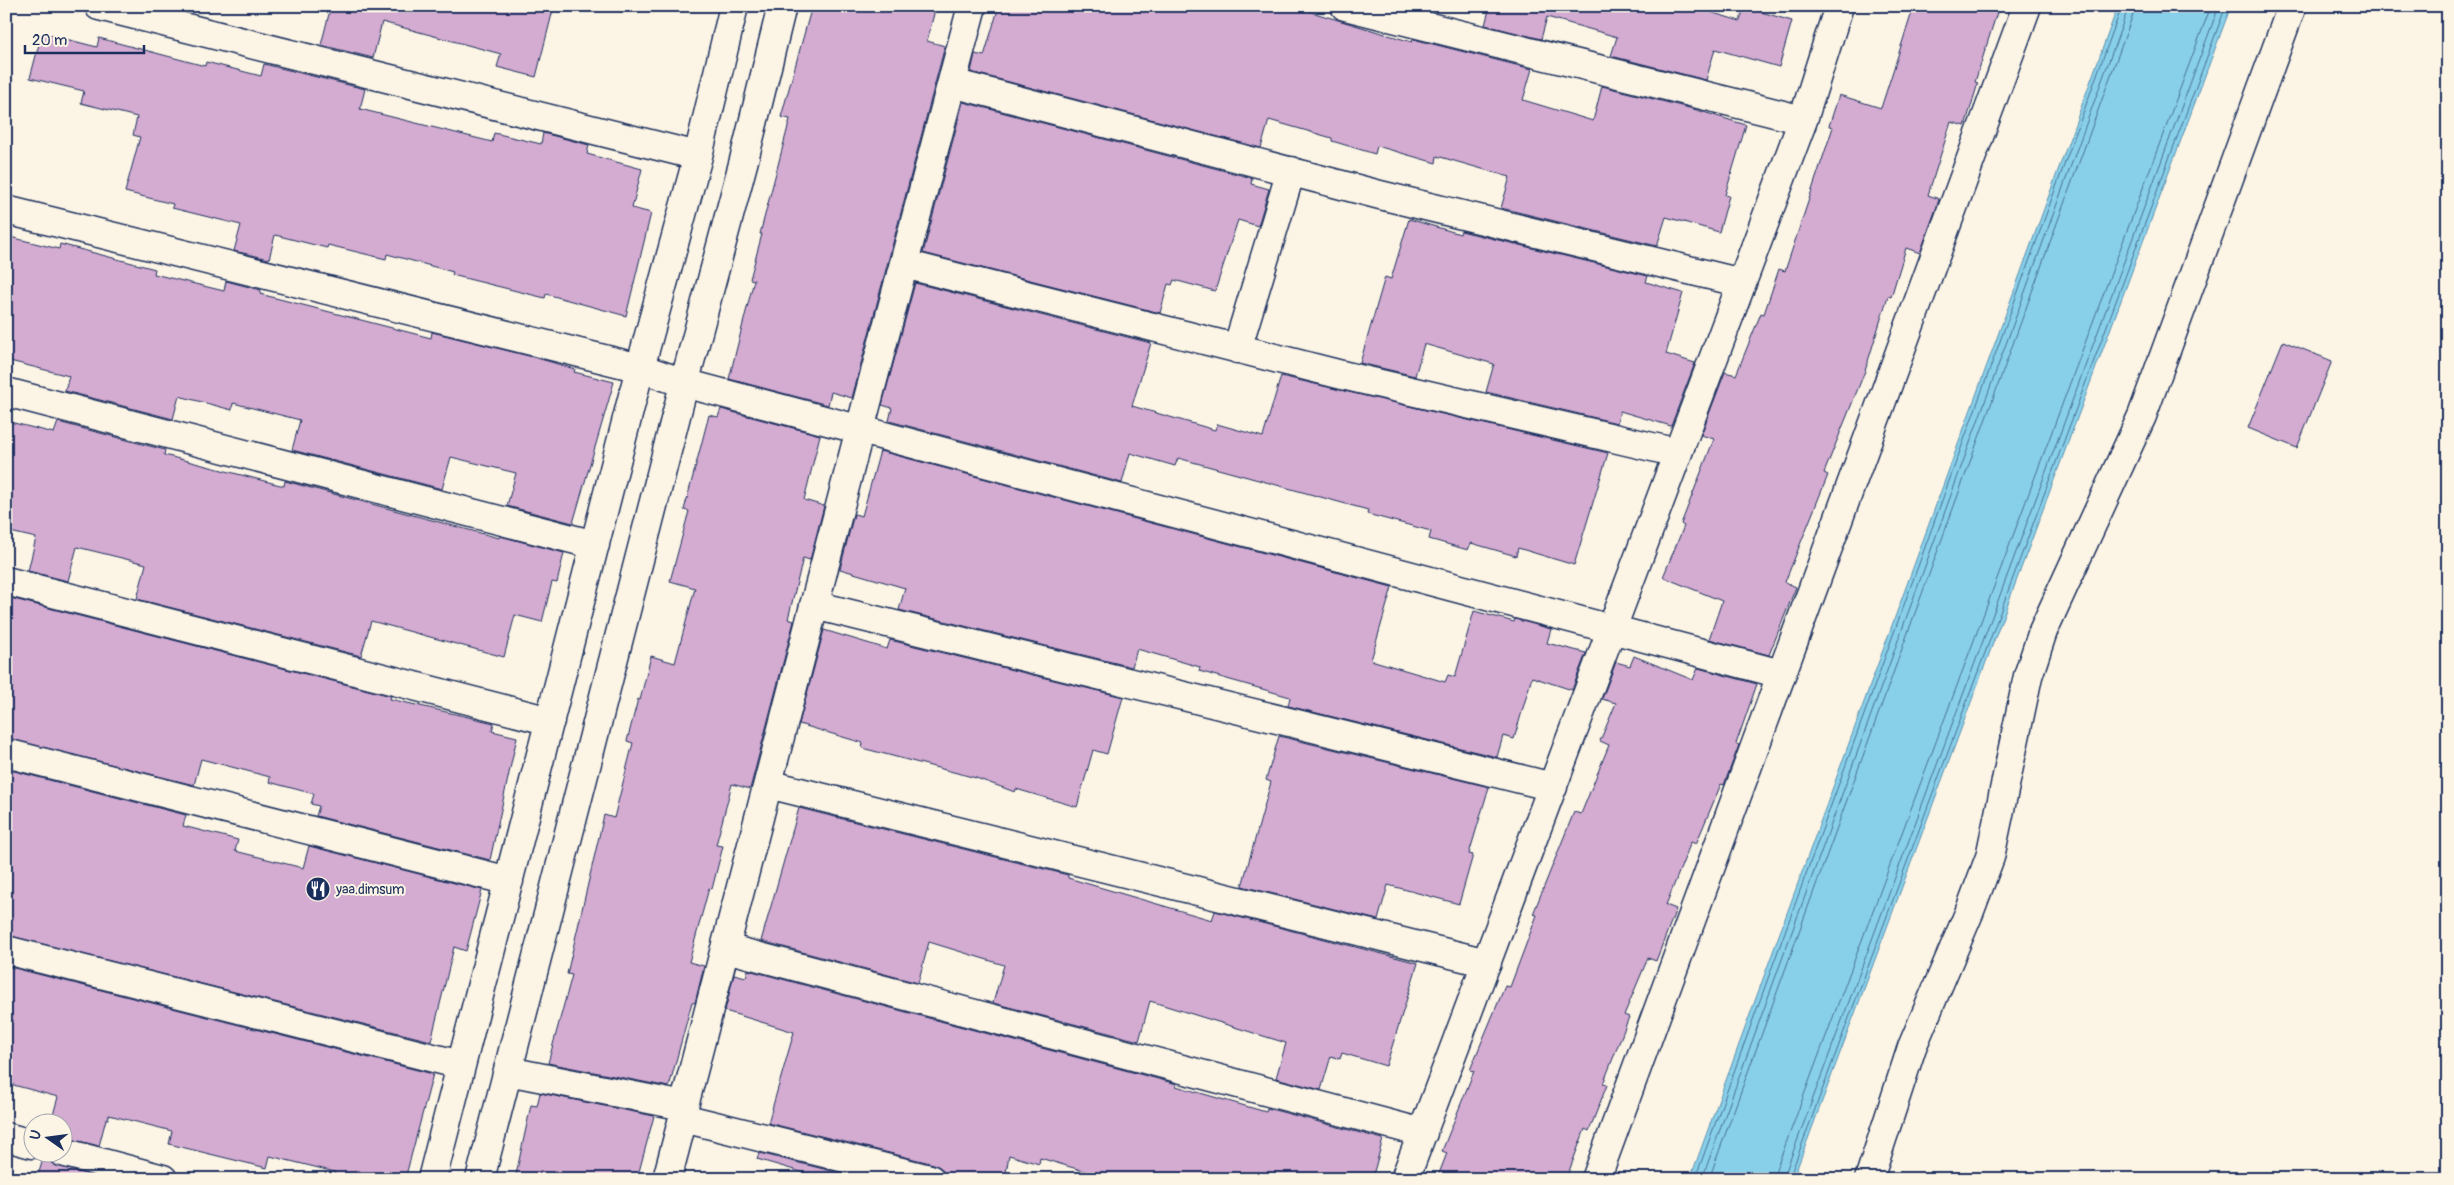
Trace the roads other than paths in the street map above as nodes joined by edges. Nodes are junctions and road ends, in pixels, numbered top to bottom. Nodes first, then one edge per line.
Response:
1 (99, 6) edge
2 (734, 6) edge
3 (782, 6) edge
4 (972, 6) edge
5 (1345, 6) edge
6 (1839, 6) edge
7 (2027, 6) edge
8 (2292, 6) edge
9 (952, 83) junction
10 (1803, 120) junction
11 (698, 156) junction
12 (1291, 171) junction
13 (6, 210) edge
14 (904, 264) junction
15 (1742, 283) junction
16 (1237, 349) junction
17 (640, 368) junction
18 (684, 383) junction
19 (6, 392) edge
20 (860, 429) junction
21 (1678, 453) junction
22 (595, 545) junction
23 (6, 581) edge
24 (814, 604) junction
25 (1613, 630) junction
26 (1781, 674) junction
27 (550, 721) junction
28 (6, 753) edge
29 (768, 784) junction
30 (1553, 787) junction
31 (508, 882) junction
32 (726, 948) junction
33 (6, 950) edge
34 (1487, 963) junction
35 (461, 1065) junction
36 (508, 1070) junction
37 (684, 1112) junction
38 (1423, 1133) junction
39 (6, 1136) edge
40 (22, 1141) edge
41 (72, 1155) edge
42 (163, 1179) edge
43 (432, 1179) edge
44 (480, 1179) edge
45 (667, 1179) edge
46 (930, 1179) edge
47 (1405, 1179) edge
48 (1596, 1179) edge
49 (1868, 1179) edge

1 - 11 street
2 - 11 street
3 - 18 street
4 - 9 street
5 - 10 street
6 - 10 street
7 - 26 street
8 - 49 street
9 - 12 street
9 - 14 street
10 - 15 street
11 - 17 street
12 - 15 street
12 - 16 street
13 - 17 street
14 - 16 street
14 - 20 street
15 - 21 street
16 - 21 street
17 - 18 street
17 - 22 street
18 - 20 street
18 - 36 street
19 - 22 street
20 - 24 street
20 - 25 street
21 - 25 street
22 - 27 street
23 - 27 street
24 - 29 street
24 - 30 street
25 - 26 street
25 - 30 street
26 - 48 street
27 - 31 street
28 - 31 street
29 - 32 street
29 - 34 street
30 - 34 street
31 - 35 street
32 - 37 street
32 - 38 street
33 - 35 street
34 - 38 street
35 - 43 street
36 - 37 street
36 - 44 street
37 - 45 street
37 - 46 street
38 - 47 street
39 - 40 street
41 - 42 street

